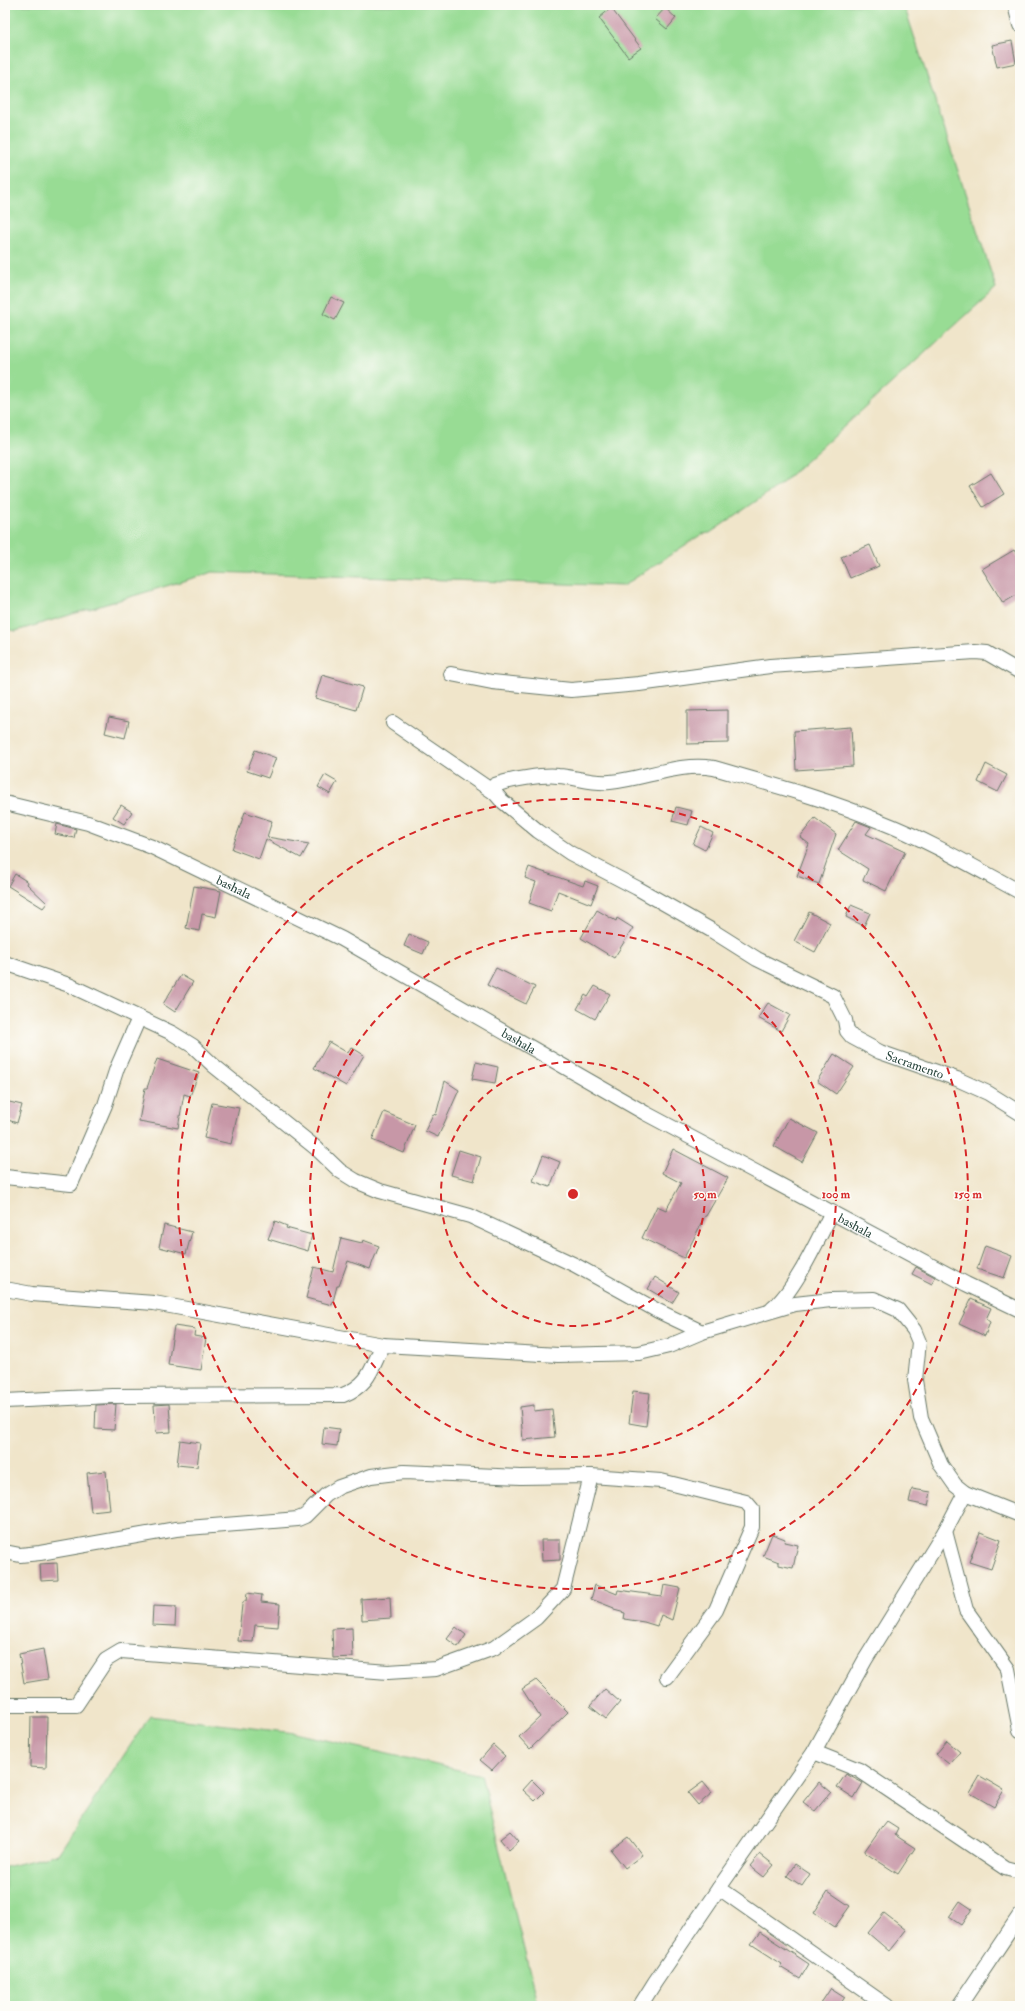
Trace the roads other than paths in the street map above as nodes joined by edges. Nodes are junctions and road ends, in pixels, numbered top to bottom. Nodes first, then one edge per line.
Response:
1 (1015, 5) edge
2 (1020, 25) edge
3 (1020, 672) edge
4 (450, 674) dead end
5 (393, 723) dead end
6 (495, 793) junction
7 (5, 803) edge
8 (1020, 892) edge
9 (5, 963) edge
10 (138, 1018) junction
11 (1020, 1112) edge
12 (5, 1177) edge
13 (832, 1212) junction
14 (5, 1289) edge
15 (772, 1310) junction
16 (1020, 1310) edge
17 (702, 1332) junction
18 (383, 1345) junction
19 (5, 1401) edge
20 (591, 1476) junction
21 (965, 1493) junction
22 (1020, 1515) edge
23 (945, 1531) junction
24 (5, 1552) edge
25 (667, 1677) dead end
26 (5, 1705) edge
27 (1019, 1721) edge
28 (814, 1752) junction
29 (1020, 1872) edge
30 (719, 1888) junction
31 (1020, 1915) edge
32 (640, 2006) edge
33 (887, 2006) edge
34 (959, 2006) edge

1 - 2 street
3 - 4 street
5 - 6 street
6 - 8 street
6 - 11 street, Sacramento
7 - 13 street, bashala
9 - 10 street
10 - 12 street
10 - 17 street
13 - 15 street
13 - 16 street, bashala
14 - 18 street
15 - 17 street
15 - 21 street
17 - 18 street
18 - 19 street
20 - 24 street
20 - 25 street
20 - 26 street
21 - 22 street
21 - 23 street
23 - 27 street
23 - 28 street
28 - 29 street
28 - 30 street
30 - 32 street
30 - 33 street
31 - 34 street

